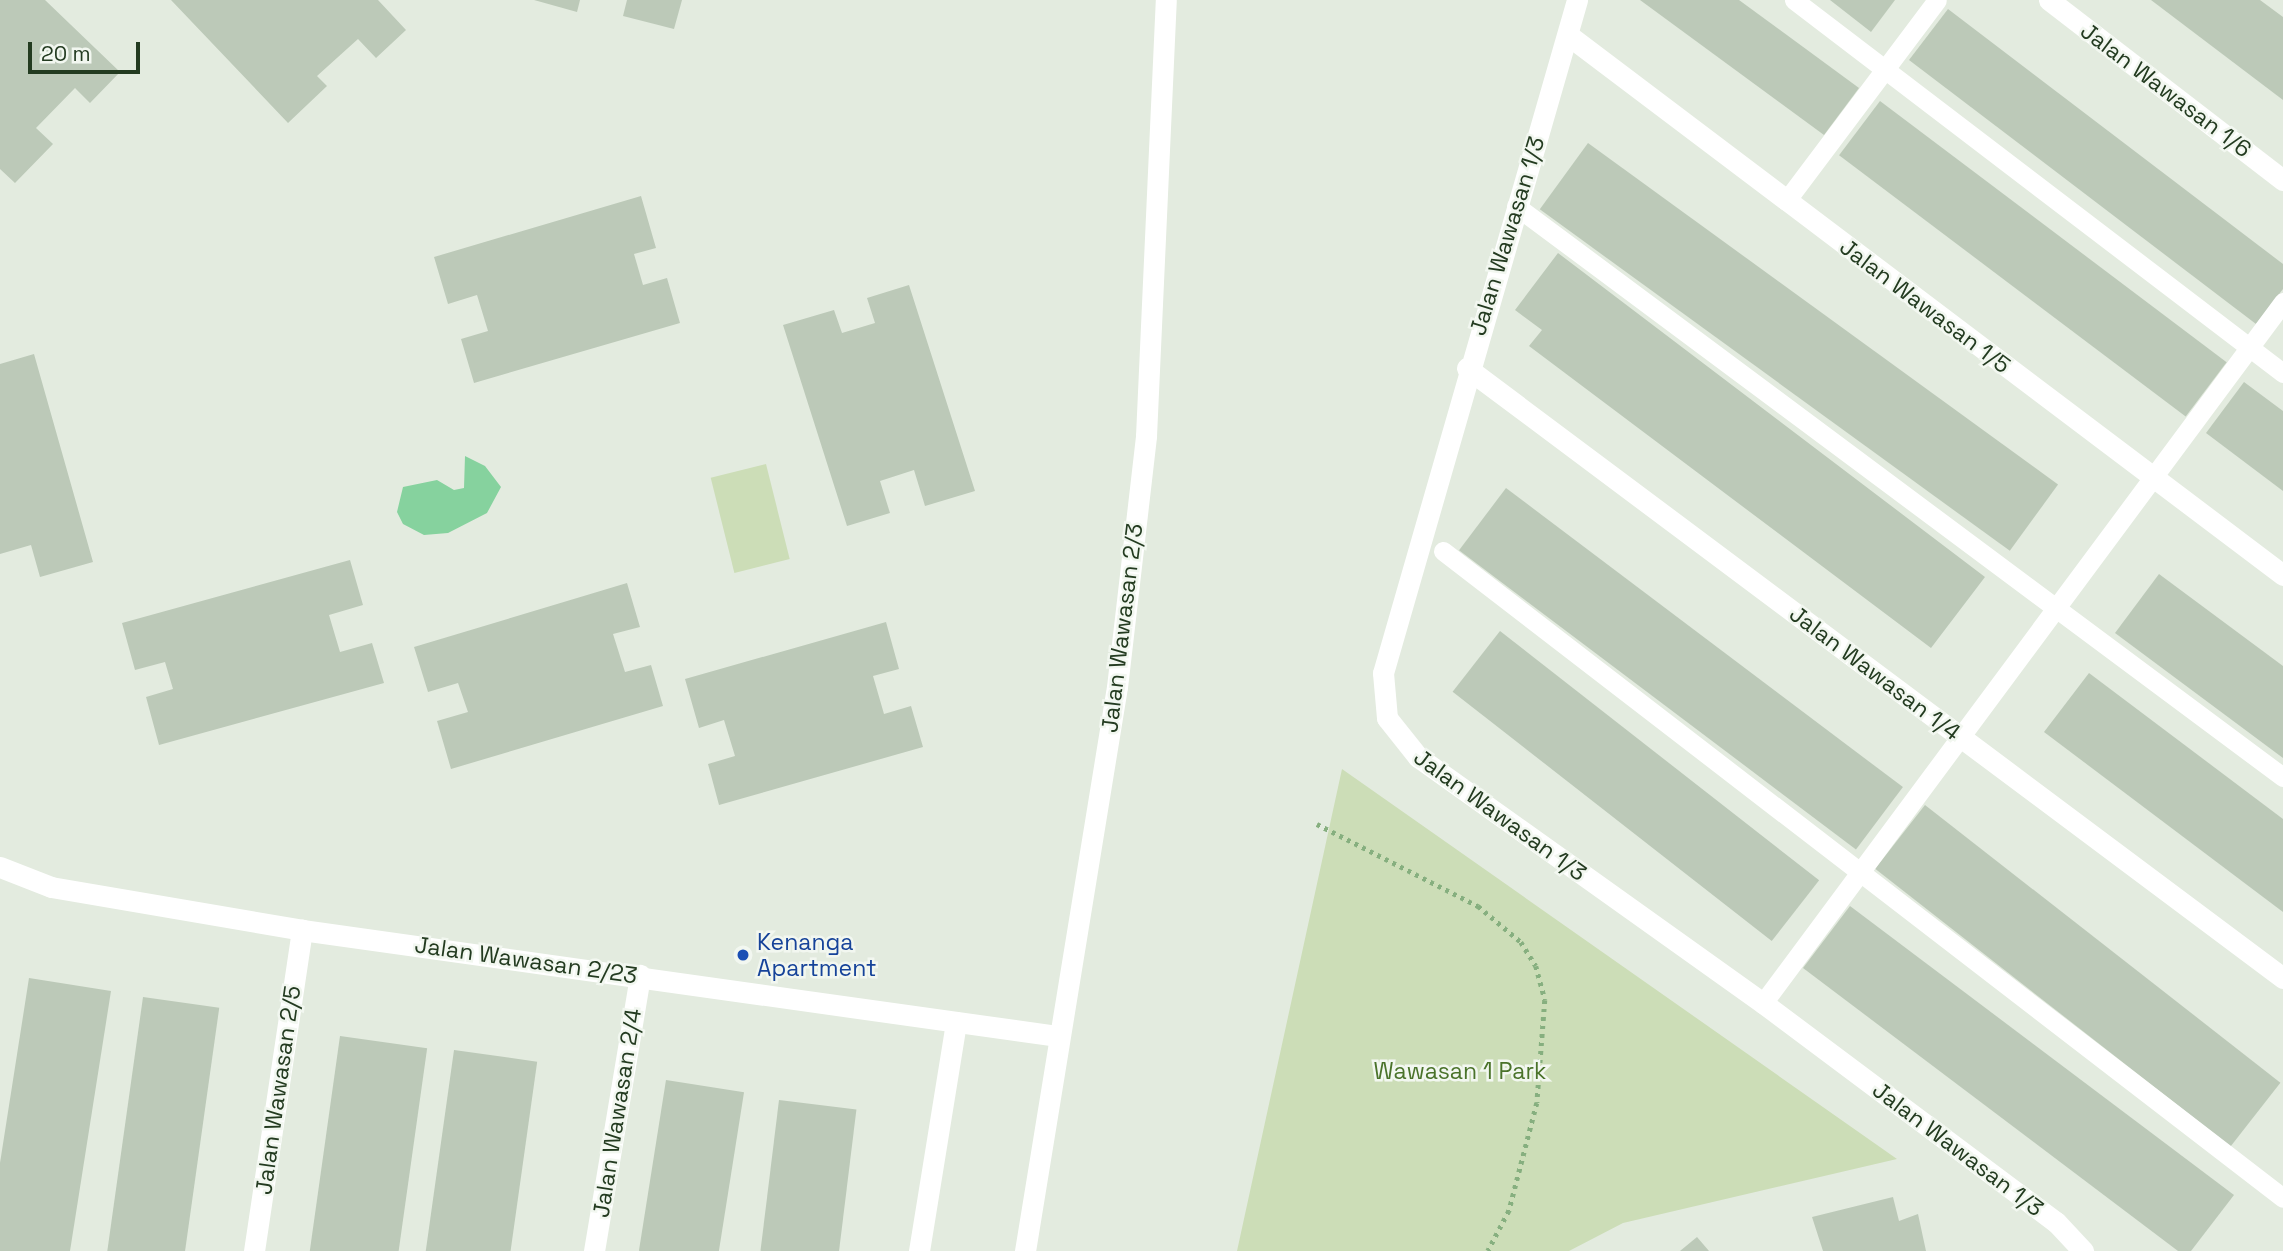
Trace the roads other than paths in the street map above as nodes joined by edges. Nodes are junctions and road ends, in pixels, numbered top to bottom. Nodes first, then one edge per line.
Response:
1 (1166, 0) edge
2 (1577, 0) edge
3 (1794, 0) edge
4 (1937, 0) edge
5 (2049, 0) edge
6 (1568, 35) junction
7 (1885, 70) junction
8 (2283, 180) edge
9 (1786, 201) junction
10 (1516, 206) junction
11 (2283, 302) edge
12 (2249, 348) junction
13 (1467, 368) junction
14 (2283, 373) edge
15 (2151, 477) junction
16 (1443, 551) dead end
17 (2283, 575) edge
18 (2056, 604) junction
19 (1958, 735) junction
20 (2283, 777) edge
21 (0, 867) edge
22 (1859, 869) junction
23 (302, 930) junction
24 (640, 975) junction
25 (2283, 978) edge
26 (1763, 1003) junction
27 (956, 1022) junction
28 (1057, 1035) junction
29 (2283, 1198) edge
30 (254, 1251) edge
31 (594, 1251) edge
32 (919, 1251) edge
33 (1025, 1251) edge
34 (2083, 1251) edge

1 - 28 street, Jalan Wawasan 2/3
2 - 6 street, Jalan Wawasan 1/3
3 - 7 lane
4 - 7 lane
5 - 8 street, Jalan Wawasan 1/6
6 - 9 street, Jalan Wawasan 1/5
6 - 10 street, Jalan Wawasan 1/3
7 - 9 lane
7 - 12 lane
9 - 15 street, Jalan Wawasan 1/5
10 - 13 street, Jalan Wawasan 1/3
10 - 18 lane
11 - 12 lane
12 - 14 lane
12 - 15 lane
13 - 19 street, Jalan Wawasan 1/4
13 - 26 street, Jalan Wawasan 1/3
15 - 17 street, Jalan Wawasan 1/5
15 - 18 lane
16 - 22 lane
18 - 19 lane
18 - 20 lane
19 - 22 lane
19 - 25 street, Jalan Wawasan 1/4
21 - 23 street, Jalan Wawasan 2/23
22 - 26 lane
22 - 29 lane
23 - 24 street, Jalan Wawasan 2/23
23 - 30 street, Jalan Wawasan 2/5
24 - 27 street, Jalan Wawasan 2/23
24 - 31 street, Jalan Wawasan 2/4
26 - 34 street, Jalan Wawasan 1/3
27 - 28 street, Jalan Wawasan 2/23
27 - 32 street
28 - 33 street, Jalan Wawasan 2/3

